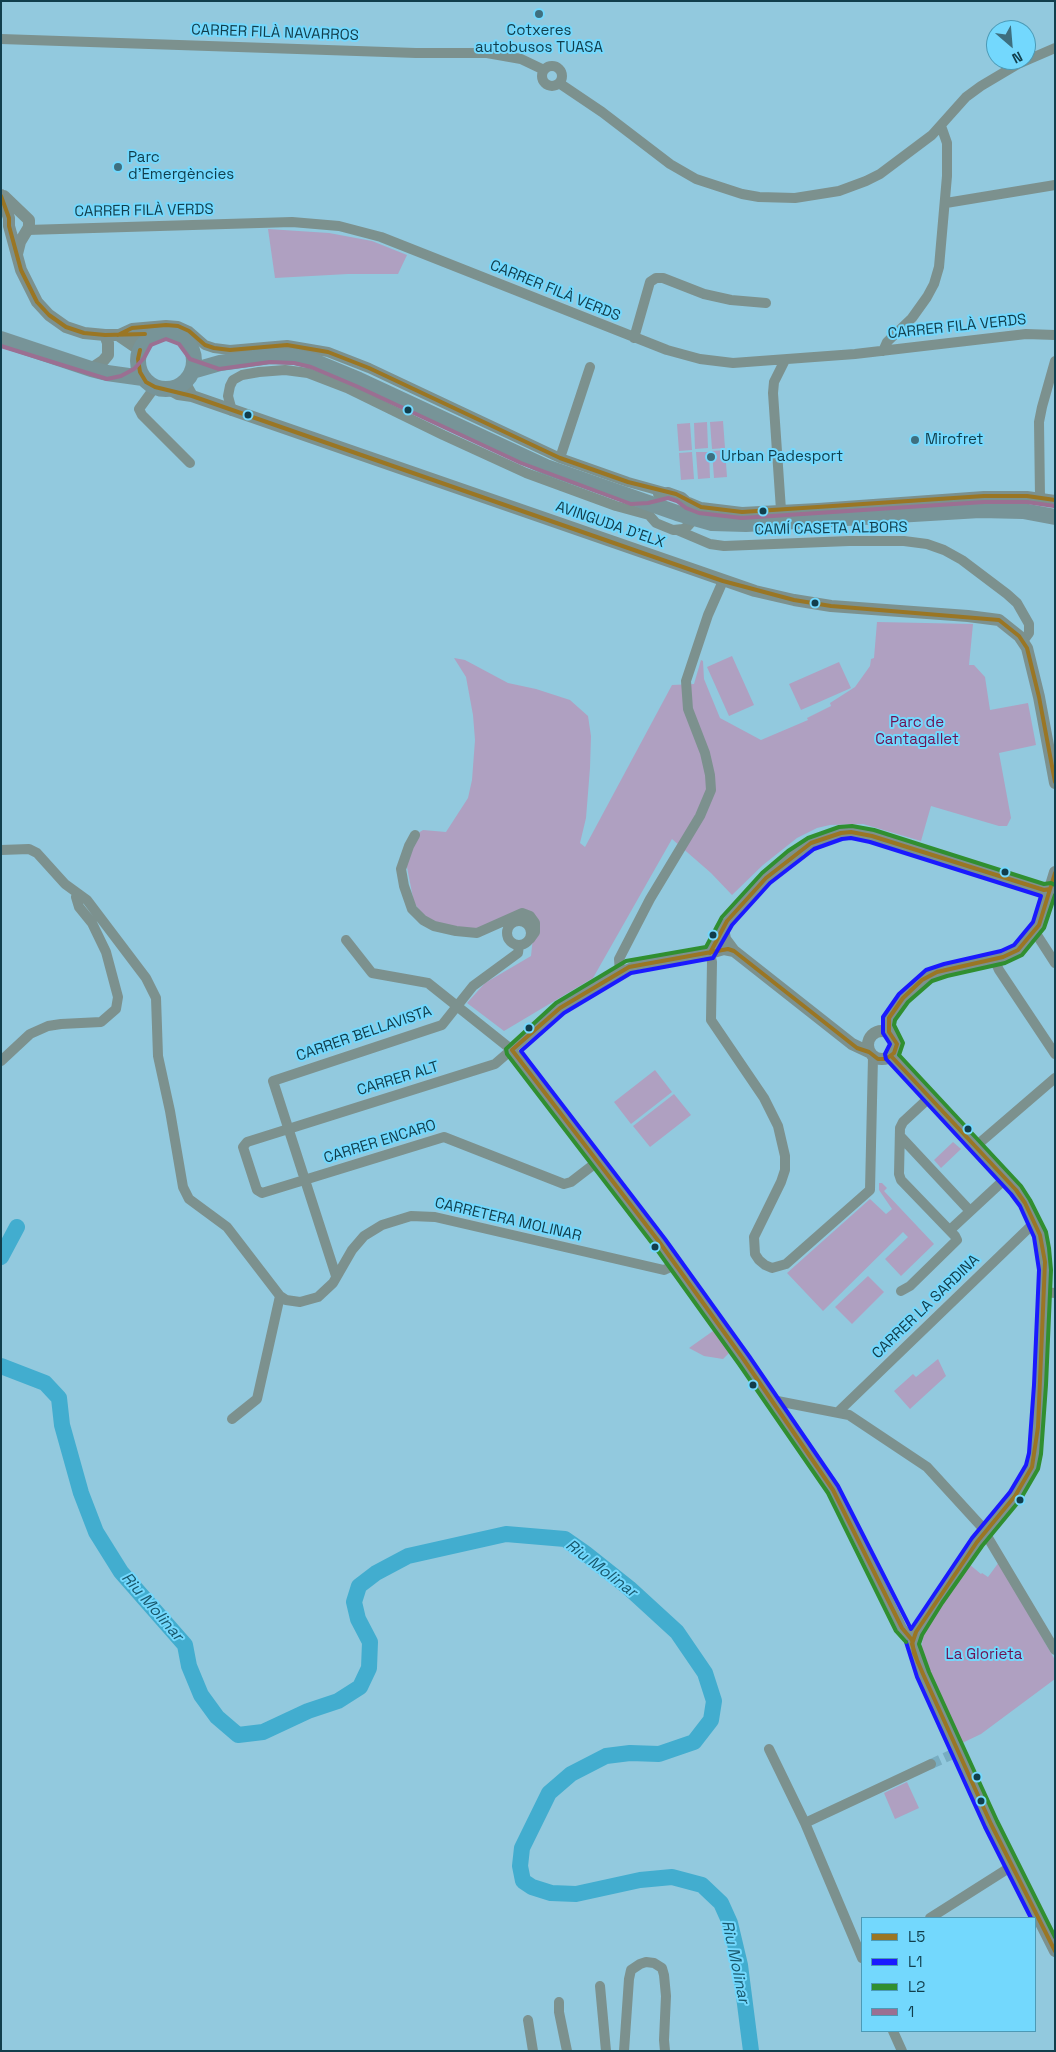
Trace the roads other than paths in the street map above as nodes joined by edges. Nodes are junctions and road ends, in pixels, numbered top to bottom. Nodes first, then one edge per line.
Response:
1 (1, 39) edge
2 (1055, 48) edge
3 (941, 126) junction
4 (1055, 185) edge
5 (1, 194) edge
6 (946, 204) junction
7 (16, 223) edge
8 (766, 303) dead end
9 (105, 335) junction
10 (118, 335) junction
11 (157, 335) junction
12 (1055, 335) edge
13 (1, 338) edge
14 (634, 338) junction
15 (313, 348) junction
16 (884, 351) junction
17 (139, 352) junction
18 (193, 354) junction
19 (294, 357) junction
20 (785, 360) junction
21 (1055, 361) edge
22 (220, 364) junction
23 (590, 367) dead end
24 (99, 371) junction
25 (308, 373) junction
26 (189, 383) junction
27 (156, 385) junction
28 (232, 411) junction
29 (560, 458) junction
30 (190, 462) dead end
31 (664, 492) junction
32 (1040, 497) junction
33 (1055, 500) edge
34 (646, 503) junction
35 (781, 510) junction
36 (691, 513) junction
37 (1055, 517) edge
38 (677, 530) junction
39 (723, 581) junction
40 (1023, 641) junction
41 (1052, 753) edge
42 (1055, 783) edge
43 (415, 835) dead end
44 (1, 850) edge
45 (1055, 872) edge
46 (1050, 889) junction
47 (78, 892) junction
48 (723, 929) junction
49 (1035, 932) junction
50 (530, 939) junction
51 (346, 940) dead end
52 (519, 945) junction
53 (734, 951) junction
54 (710, 952) junction
55 (994, 959) junction
56 (1055, 963) edge
57 (620, 972) junction
58 (458, 1006) junction
59 (889, 1032) junction
60 (512, 1050) junction
61 (1055, 1054) edge
62 (871, 1055) junction
63 (891, 1056) junction
64 (1, 1061) edge
65 (1055, 1078) edge
66 (930, 1097) junction
67 (289, 1129) junction
68 (900, 1136) junction
69 (976, 1146) junction
70 (597, 1162) junction
71 (1005, 1179) junction
72 (305, 1180) junction
73 (970, 1211) junction
74 (1034, 1223) junction
75 (950, 1230) junction
76 (675, 1265) junction
77 (336, 1276) junction
78 (901, 1291) dead end
79 (1049, 1292) edge
80 (280, 1296) junction
81 (772, 1400) junction
82 (838, 1412) junction
83 (232, 1419) dead end
84 (985, 1532) junction
85 (912, 1640) junction
86 (1055, 1650) edge
87 (769, 1750) dead end
88 (931, 1764) tunnel mouth
89 (805, 1823) junction
90 (1012, 1866) junction
91 (932, 1917) edge
92 (1055, 1951) edge
93 (861, 1956) edge
94 (600, 1986) dead end
95 (559, 2002) dead end
96 (528, 2020) dead end
97 (893, 2032) edge
98 (534, 2051) edge
99 (567, 2051) edge
100 (606, 2051) edge
101 (624, 2051) edge
102 (665, 2051) edge
103 (902, 2051) edge

1 - 3 street, CARRER FILÀ NAVARROS
2 - 3 street
3 - 6 street
4 - 6 street
5 - 7 street
6 - 16 street
7 - 9 street
7 - 14 street, CARRER FILÀ VERDS
8 - 14 street
9 - 10 street
9 - 24 street
10 - 11 street
10 - 15 street
10 - 17 street
11 - 17 main road
11 - 18 main road
12 - 16 street, CARRER FILÀ VERDS
13 - 24 main road
14 - 20 street, CARRER FILÀ VERDS
15 - 19 street
15 - 29 street
16 - 20 street, CARRER FILÀ VERDS
17 - 24 main road
17 - 27 main road
18 - 22 main road
18 - 26 main road
19 - 22 main road
19 - 25 street
19 - 34 main road
20 - 35 street
21 - 32 street
22 - 26 main road
23 - 29 street
24 - 27 main road
25 - 28 street
25 - 34 street, CAMÍ CASETA ALBORS
26 - 27 main road
26 - 28 street, AVINGUDA D'ELX
27 - 30 street
28 - 39 street, AVINGUDA D'ELX
29 - 31 street
31 - 34 street
31 - 36 street
32 - 33 street
32 - 35 street
34 - 36 main road
34 - 38 street, CAMÍ CASETA ALBORS
35 - 36 street
36 - 37 main road
36 - 38 street
38 - 40 street, CAMÍ CASETA ALBORS
39 - 40 street, AVINGUDA D'ELX
39 - 57 street
40 - 41 street
41 - 42 street
43 - 50 street
44 - 47 street
45 - 46 street
46 - 48 street
46 - 49 street
47 - 64 street
47 - 80 street
48 - 53 street
48 - 54 street
49 - 55 street
49 - 56 street
50 - 52 street
50 - 52 street
51 - 58 street
52 - 58 street, CARRER BELLAVISTA
53 - 54 street
53 - 62 street
54 - 57 street, CARRER ALT
54 - 62 street
55 - 59 street
55 - 61 street
57 - 60 street, CARRER ALT
58 - 60 street
58 - 67 street, CARRER BELLAVISTA
59 - 62 street
59 - 63 street
60 - 67 street, CARRER ALT
60 - 70 street
62 - 63 street
63 - 66 street
65 - 69 street
66 - 68 street
66 - 69 street
67 - 72 street
67 - 72 street, CARRER ALT
68 - 73 street
68 - 75 street
69 - 71 street
70 - 72 street, CARRER ENCARO
70 - 76 street
71 - 73 street
71 - 74 street
72 - 77 street
73 - 75 street
74 - 79 street
74 - 82 street, CARRER LA SARDINA
75 - 78 street
76 - 77 street, CARRETERA MOLINAR
76 - 81 street
77 - 80 street, CARRETERA MOLINAR
79 - 84 street
80 - 83 street
81 - 82 street
81 - 85 street
82 - 84 street
84 - 85 street
84 - 86 street
85 - 90 street
87 - 89 street
88 - 89 street
89 - 93 street
90 - 91 street
90 - 92 street
94 - 100 street
95 - 99 street
96 - 98 street
97 - 103 street
101 - 102 street

